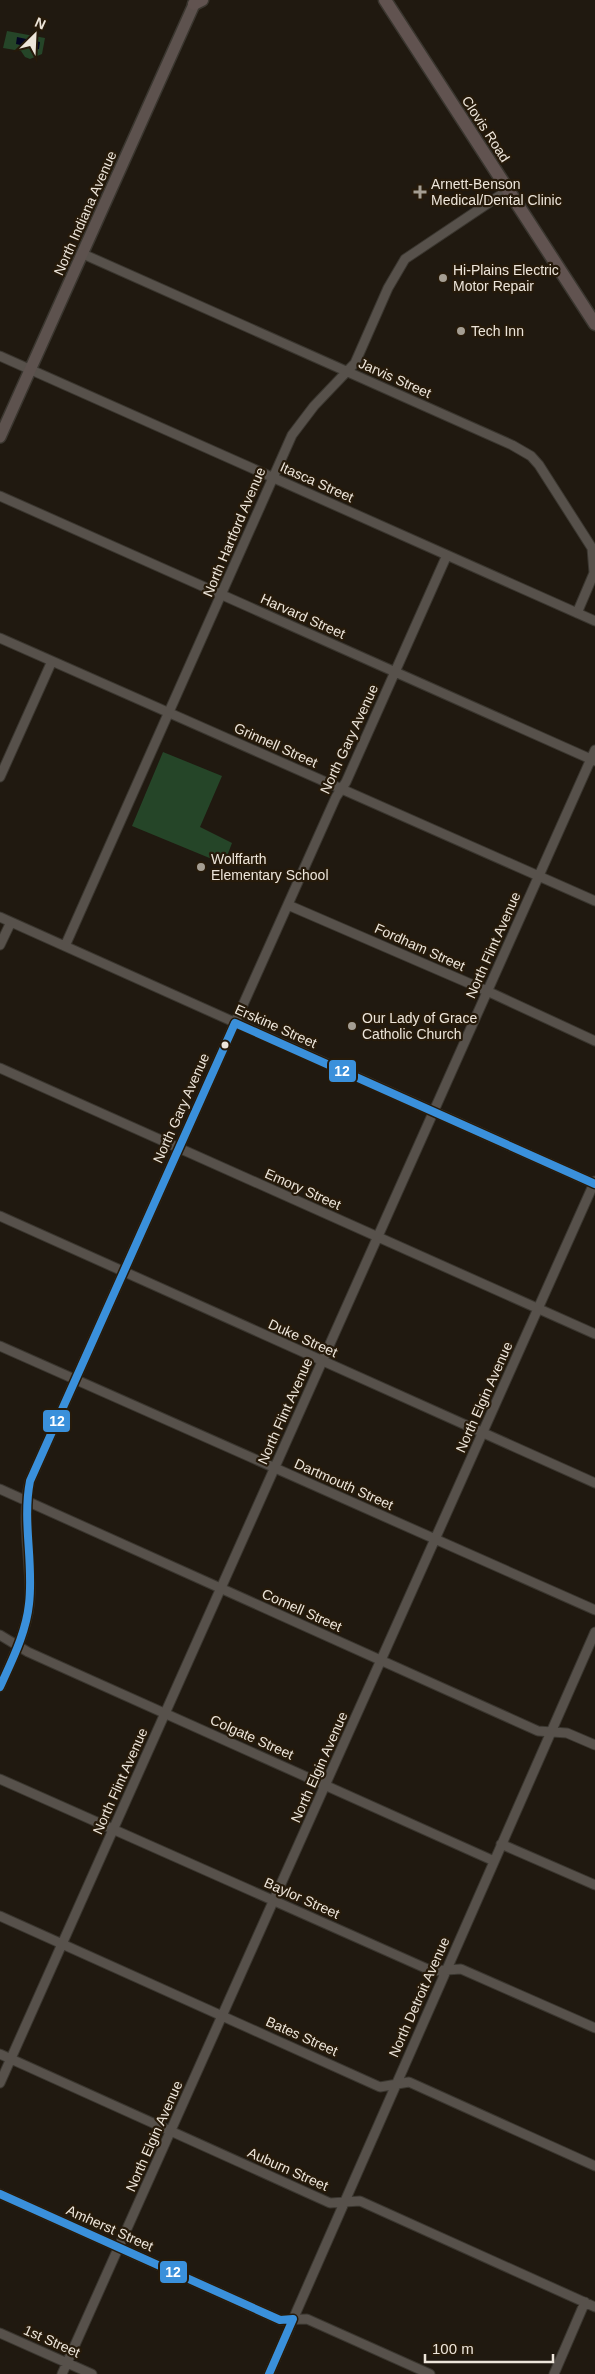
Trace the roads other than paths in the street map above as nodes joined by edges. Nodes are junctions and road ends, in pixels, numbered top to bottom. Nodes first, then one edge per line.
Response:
1 (385, 0) edge
2 (197, 1) edge
3 (508, 190) junction
4 (84, 254) junction
5 (595, 324) edge
6 (0, 356) edge
7 (31, 369) junction
8 (347, 372) junction
9 (0, 438) edge
10 (273, 477) junction
11 (0, 496) edge
12 (447, 555) junction
13 (222, 596) junction
14 (577, 613) junction
15 (595, 621) edge
16 (0, 638) edge
17 (52, 661) junction
18 (396, 673) junction
19 (168, 713) junction
20 (595, 750) edge
21 (593, 760) edge
22 (0, 777) edge
23 (341, 789) junction
24 (539, 877) junction
25 (595, 901) edge
26 (288, 905) junction
27 (0, 917) edge
28 (11, 922) junction
29 (0, 945) edge
30 (65, 946) junction
31 (487, 991) junction
32 (235, 1022) junction
33 (595, 1041) edge
34 (0, 1068) edge
35 (433, 1112) junction
36 (179, 1148) junction
37 (595, 1183) edge
38 (0, 1216) edge
39 (378, 1237) junction
40 (124, 1272) junction
41 (538, 1309) junction
42 (595, 1334) edge
43 (0, 1346) edge
44 (322, 1362) junction
45 (76, 1380) junction
46 (483, 1433) junction
47 (275, 1468) junction
48 (595, 1483) edge
49 (0, 1489) edge
50 (26, 1501) junction
51 (436, 1540) junction
52 (221, 1589) junction
53 (595, 1610) edge
54 (595, 1632) edge
55 (0, 1635) edge
56 (18, 1645) junction
57 (382, 1661) junction
58 (0, 1687) edge
59 (166, 1713) junction
60 (551, 1732) junction
61 (595, 1745) edge
62 (0, 1779) edge
63 (326, 1786) junction
64 (114, 1829) junction
65 (501, 1844) junction
66 (494, 1861) junction
67 (595, 1885) edge
68 (274, 1901) junction
69 (0, 1916) edge
70 (62, 1944) junction
71 (446, 1970) junction
72 (223, 2016) junction
73 (595, 2028) edge
74 (0, 2054) edge
75 (11, 2059) junction
76 (0, 2084) edge
77 (395, 2084) junction
78 (171, 2131) junction
79 (595, 2166) edge
80 (0, 2194) edge
81 (344, 2202) junction
82 (119, 2248) junction
83 (585, 2302) junction
84 (595, 2306) edge
85 (293, 2319) junction
86 (0, 2333) edge
87 (67, 2363) junction
88 (62, 2374) edge
89 (92, 2374) edge
90 (269, 2374) edge
91 (430, 2374) edge
92 (554, 2374) edge

1 - 3 highway, Clovis Road
2 - 4 main road, North Indiana Avenue
3 - 5 highway, Clovis Road
3 - 8 street, North Hartford Avenue
4 - 7 main road, North Indiana Avenue
4 - 8 street, Jarvis Street
6 - 7 street, Itasca Street
7 - 9 main road, North Indiana Avenue
7 - 10 street, Itasca Street
8 - 10 street, North Hartford Avenue
8 - 14 street, Jarvis Street
10 - 12 street, Itasca Street
10 - 13 street, North Hartford Avenue
11 - 13 street, Harvard Street
12 - 14 street, Itasca Street
12 - 18 street, North Gary Avenue
13 - 18 street, Harvard Street
13 - 19 street, North Hartford Avenue
14 - 15 street, Itasca Street
16 - 17 street, Grinnell Street
17 - 19 street, Grinnell Street
17 - 22 street
18 - 21 street, Harvard Street
18 - 23 street, North Gary Avenue
19 - 23 street, Grinnell Street
19 - 30 street, North Hartford Avenue
20 - 21 street, North Flint Avenue
21 - 24 street, North Flint Avenue
23 - 24 street, Grinnell Street
23 - 26 street, North Gary Avenue
24 - 25 street, Grinnell Street
24 - 31 street, North Flint Avenue
26 - 31 street, Fordham Street
26 - 32 street, North Gary Avenue
27 - 28 street, Erskine Street
28 - 29 street
28 - 30 street, Erskine Street
30 - 32 street, Erskine Street
31 - 33 street, Fordham Street
31 - 35 street, North Flint Avenue
32 - 35 street, Erskine Street
32 - 36 street, North Gary Avenue
34 - 36 street, Emory Street
35 - 37 street, Erskine Street
35 - 39 street, North Flint Avenue
36 - 39 street, Emory Street
36 - 40 street, North Gary Avenue
37 - 41 street, North Elgin Avenue
38 - 40 street, Duke Street
39 - 41 street, Emory Street
39 - 44 street, North Flint Avenue
40 - 44 street, Duke Street
40 - 45 street, North Gary Avenue
41 - 42 street, Emory Street
41 - 46 street, North Elgin Avenue
43 - 45 street, Dartmouth Street
44 - 46 street, Duke Street
44 - 47 street, North Flint Avenue
45 - 47 street, Dartmouth Street
45 - 50 street, North Gary Avenue
46 - 48 street, Duke Street
46 - 51 street, North Elgin Avenue
47 - 51 street, Dartmouth Street
47 - 52 street, North Flint Avenue
49 - 50 street, Cornell Street
50 - 52 street, Cornell Street
50 - 56 street, North Gary Avenue
51 - 53 street, Dartmouth Street
51 - 57 street, North Elgin Avenue
52 - 57 street, Cornell Street
52 - 59 street, North Flint Avenue
54 - 60 street, North Detroit Avenue
55 - 56 street, Colgate Street
56 - 58 street, North Gary Avenue
56 - 59 street, Colgate Street
57 - 60 street, Cornell Street
57 - 63 street, North Elgin Avenue
59 - 63 street, Colgate Street
59 - 64 street, North Flint Avenue
60 - 61 street, Cornell Street
60 - 65 street, North Detroit Avenue
62 - 64 street, Baylor Street
63 - 66 street, Colgate Street
63 - 68 street, North Elgin Avenue
64 - 68 street, Baylor Street
64 - 70 street, North Flint Avenue
65 - 66 street, North Detroit Avenue
65 - 67 street
66 - 71 street, North Detroit Avenue
68 - 71 street, Baylor Street
68 - 72 street, North Elgin Avenue
69 - 70 street, Bates Street
70 - 72 street, Bates Street
70 - 75 street, North Flint Avenue
71 - 73 street, Baylor Street
71 - 77 street, North Detroit Avenue
72 - 77 street, Bates Street
72 - 78 street, North Elgin Avenue
74 - 75 street, Auburn Street
75 - 76 street, North Flint Avenue
75 - 78 street, Auburn Street
77 - 79 street, Bates Street
77 - 81 street, North Detroit Avenue
78 - 81 street, Auburn Street
78 - 82 street, North Elgin Avenue
80 - 82 street, Amherst Street
81 - 83 street, Auburn Street
81 - 85 street, North Detroit Avenue
82 - 85 street, Amherst Street
82 - 87 street, North Elgin Avenue
83 - 84 street, Auburn Street
83 - 92 street
85 - 90 street, North Detroit Avenue
85 - 91 street, Amherst Street
86 - 87 street, 1st Street
87 - 88 street, North Elgin Avenue
87 - 89 street, 1st Street

